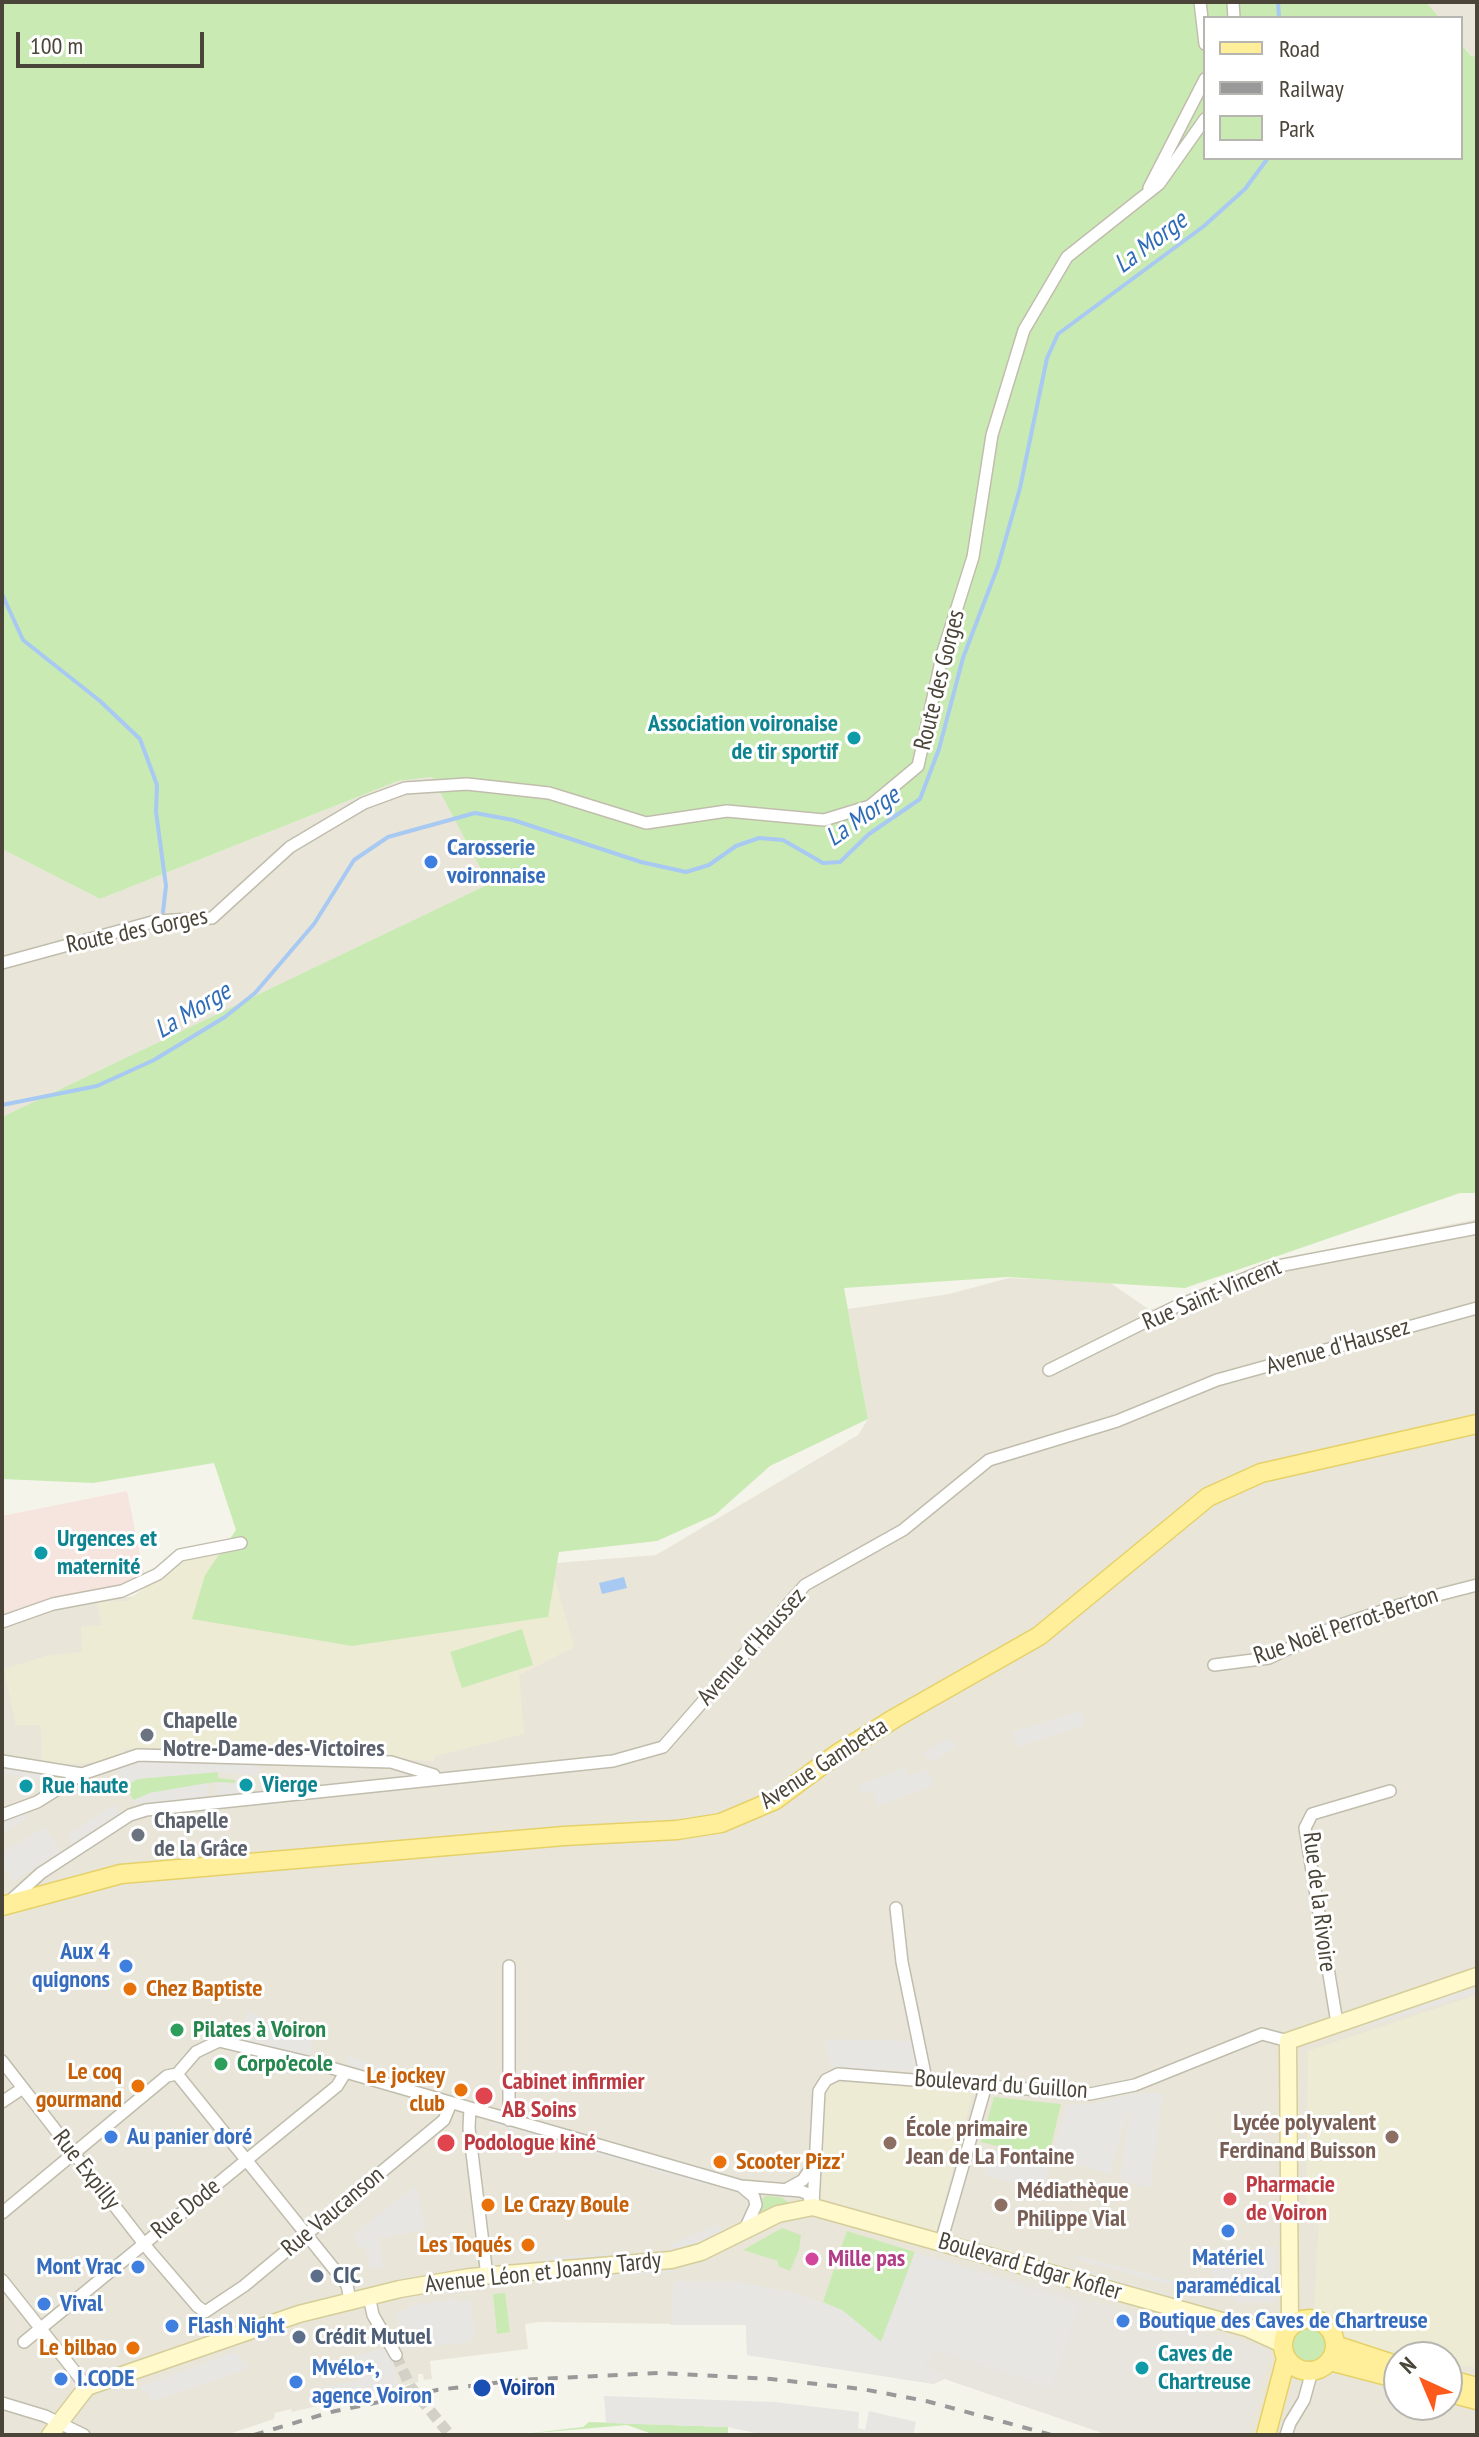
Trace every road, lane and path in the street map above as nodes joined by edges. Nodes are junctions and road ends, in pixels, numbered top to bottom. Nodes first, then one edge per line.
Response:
1 (1200, 2) edge
2 (1203, 27) edge
3 (1203, 83) edge
4 (1203, 122) edge
5 (1149, 189) junction
6 (2, 963) edge
7 (1477, 1228) edge
8 (1477, 1308) edge
9 (1049, 1370) dead end
10 (1477, 1424) edge
11 (241, 1543) dead end
12 (1477, 1585) edge
13 (2, 1622) edge
14 (1214, 1665) dead end
15 (2, 1761) edge
16 (82, 1774) junction
17 (440, 1777) junction
18 (1390, 1791) dead end
19 (2, 1815) edge
20 (4, 1905) edge
21 (896, 1908) dead end
22 (509, 1966) dead end
23 (1477, 1976) edge
24 (1337, 2023) junction
25 (1288, 2041) junction
26 (2, 2061) edge
27 (345, 2073) junction
28 (176, 2074) junction
29 (926, 2079) junction
30 (986, 2085) junction
31 (19, 2088) junction
32 (2, 2102) edge
33 (451, 2103) junction
34 (470, 2108) junction
35 (509, 2120) junction
36 (72, 2154) junction
37 (247, 2159) junction
38 (815, 2162) junction
39 (741, 2186) junction
40 (781, 2192) junction
41 (813, 2207) junction
42 (2, 2213) edge
43 (745, 2229) junction
44 (307, 2234) junction
45 (941, 2242) junction
46 (144, 2243) junction
47 (487, 2276) junction
48 (2, 2280) edge
49 (369, 2296) junction
50 (350, 2300) junction
51 (205, 2312) joint
52 (42, 2327) junction
53 (1290, 2335) junction
54 (24, 2342) dead end
55 (1333, 2353) junction
56 (396, 2355) tunnel mouth
57 (1383, 2363) edge
58 (1307, 2371) junction
59 (1383, 2373) edge
60 (87, 2387) junction
61 (1277, 2399) junction
62 (2, 2403) edge
63 (54, 2429) edge
64 (84, 2435) edge
65 (1266, 2435) edge
66 (1286, 2435) edge

1 - 2 street
3 - 5 street
4 - 5 street, Route des Gorges
5 - 6 street, Route des Gorges
7 - 9 street, Rue Saint-Vincent
8 - 17 street, Avenue d'Haussez
10 - 20 main road, Avenue Gambetta
11 - 13 street
12 - 14 street, Rue Noël Perrot-Berton
15 - 16 street
16 - 17 street
16 - 19 street
17 - 20 street, Avenue d'Haussez
18 - 24 street, Rue de la Rivoire
21 - 29 street
22 - 35 street
23 - 24 street
24 - 25 street
25 - 30 street, Boulevard du Guillon
25 - 53 street
26 - 31 street, Rue Expilly
27 - 28 street
27 - 33 street
27 - 37 street, Rue Dode
28 - 36 street
28 - 37 street
29 - 30 street, Boulevard du Guillon
29 - 38 street, Boulevard du Guillon
30 - 45 street
31 - 32 street
31 - 36 street, Rue Expilly
33 - 34 street
33 - 44 street, Rue Vaucanson
34 - 35 street
34 - 47 street
35 - 39 street
36 - 42 street
36 - 46 street, Rue Expilly
37 - 44 street
37 - 46 street, Rue Dode
38 - 40 street
38 - 41 street, Boulevard du Guillon
39 - 40 street
39 - 43 street
40 - 41 street
41 - 43 street, Avenue Léon et Joanny Tardy
41 - 45 street, Boulevard Edgar Kofler
43 - 47 street, Avenue Léon et Joanny Tardy
44 - 50 street
44 - 51 street, Rue Vaucanson
45 - 53 street, Boulevard Edgar Kofler
46 - 51 street, Rue Expilly
46 - 52 street, Rue Dode
47 - 49 street, Avenue Léon et Joanny Tardy
48 - 52 street
49 - 50 street, Avenue Léon et Joanny Tardy
49 - 56 street
50 - 60 street, Avenue Léon et Joanny Tardy
52 - 54 street, Rue Dode
52 - 60 street
53 - 55 main road
53 - 58 main road
53 - 61 main road
55 - 57 main road
55 - 58 main road
55 - 59 main road
58 - 61 main road
58 - 66 street
60 - 63 street
61 - 65 main road
62 - 63 street
63 - 64 street

